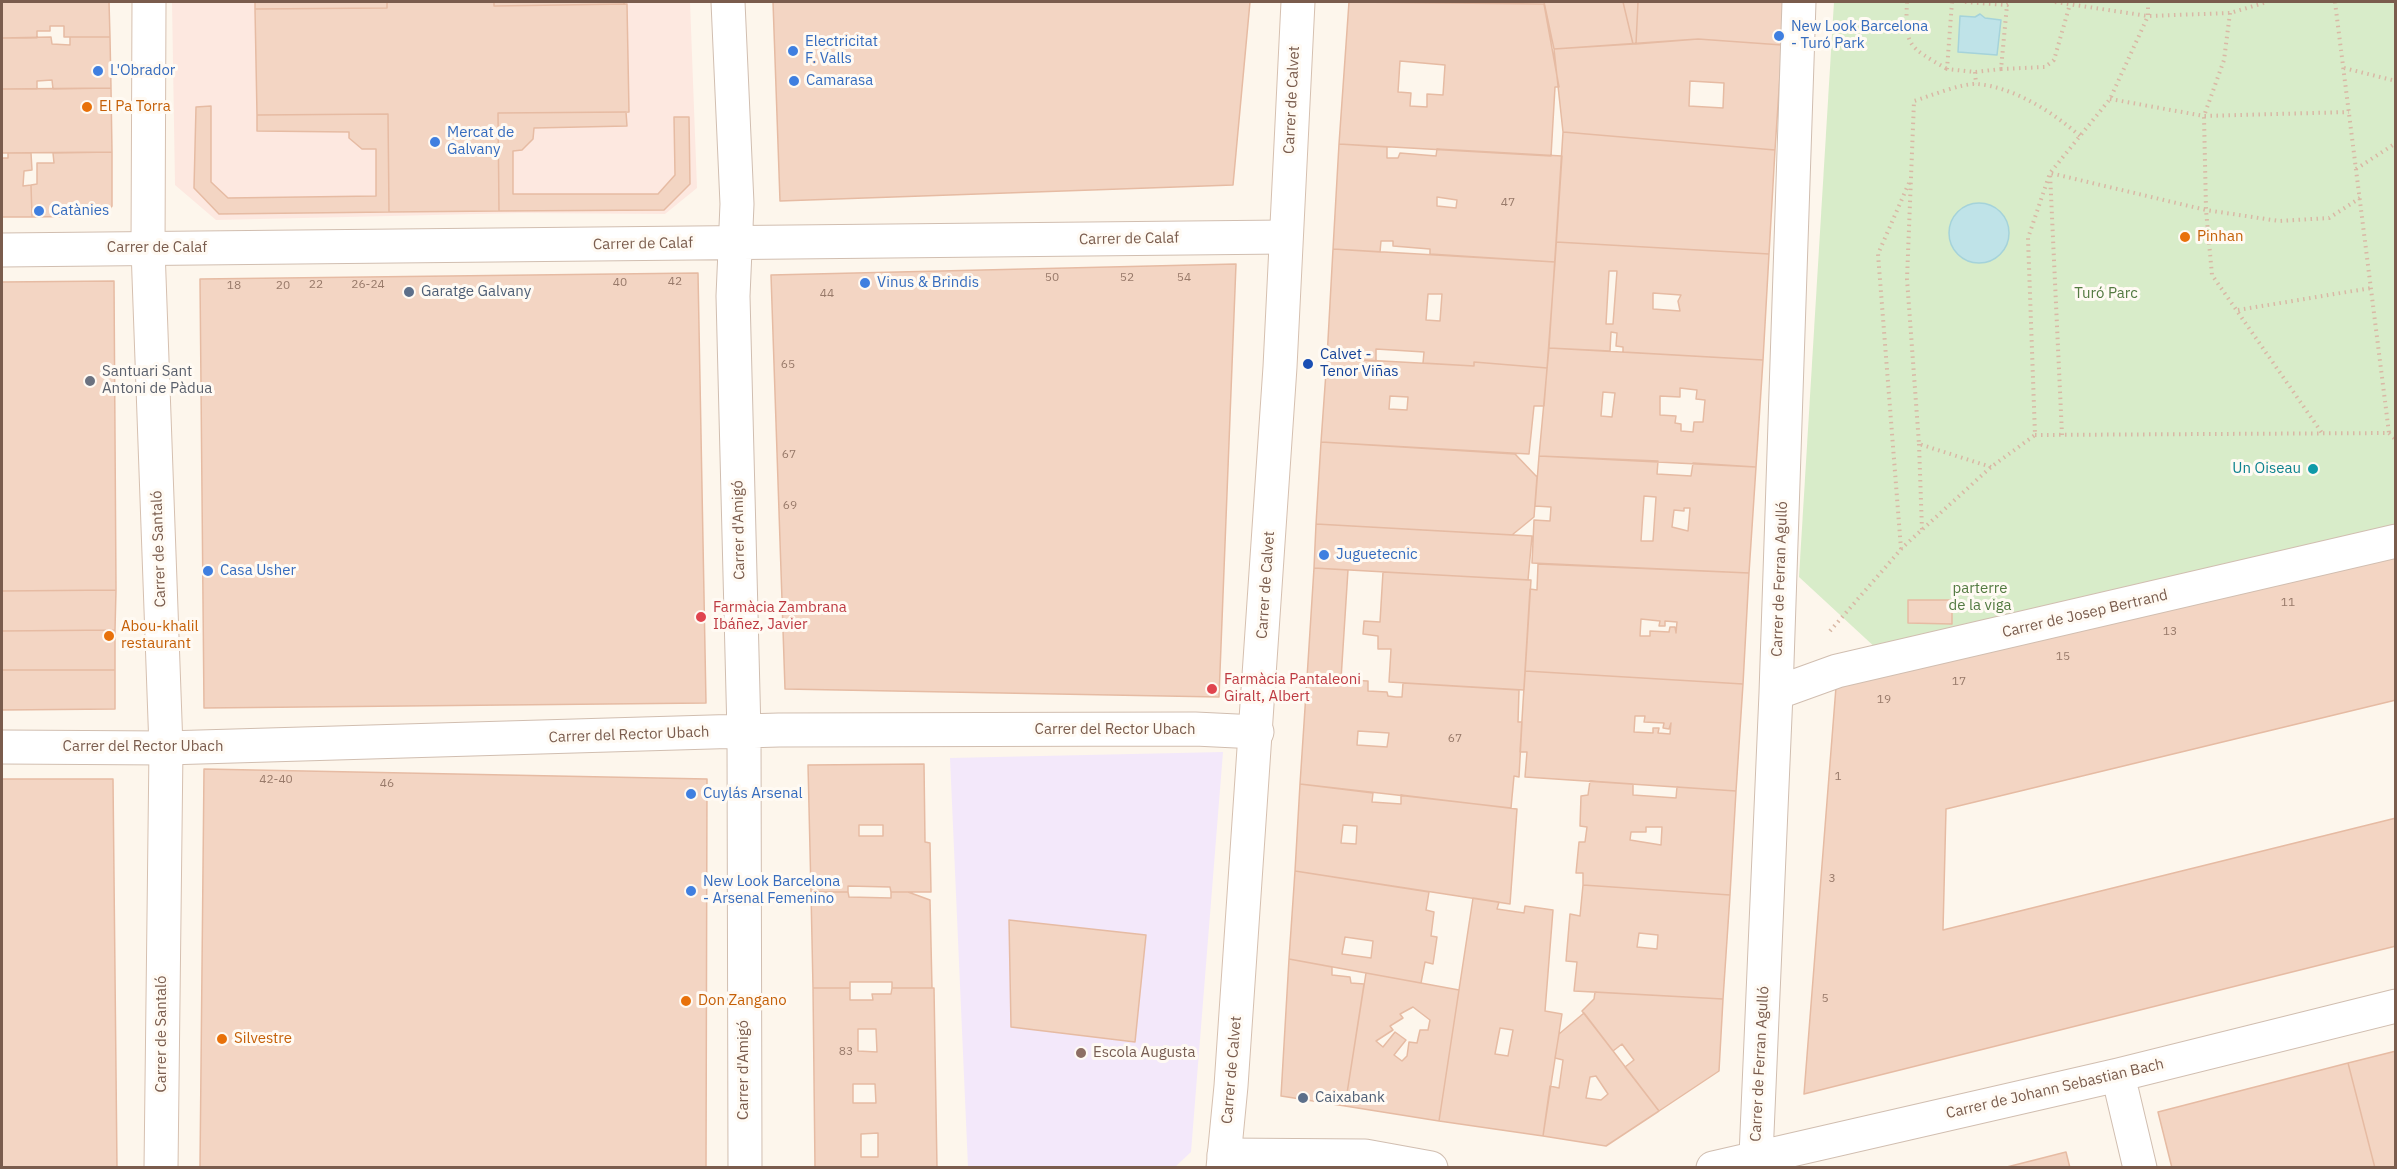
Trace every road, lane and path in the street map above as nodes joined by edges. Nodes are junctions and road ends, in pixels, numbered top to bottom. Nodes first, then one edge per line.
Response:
1 (149, 2) edge
2 (728, 2) edge
3 (1298, 2) edge
4 (1799, 2) edge
5 (1907, 2) edge
6 (1952, 2) edge
7 (1965, 2) edge
8 (2012, 2) edge
9 (2055, 2) edge
10 (2148, 2) edge
11 (2267, 2) edge
12 (2335, 2) edge
13 (2070, 4) junction
14 (2007, 5) junction
15 (2230, 13) junction
16 (2148, 16) junction
17 (2344, 68) junction
18 (1947, 69) junction
19 (2001, 69) junction
20 (1976, 72) junction
21 (2396, 81) edge
22 (1976, 84) junction
23 (2110, 99) junction
24 (2349, 112) junction
25 (2204, 116) junction
26 (2080, 136) junction
27 (2396, 143) edge
28 (2356, 169) junction
29 (2050, 173) junction
30 (1911, 179) junction
31 (2360, 198) junction
32 (2206, 210) junction
33 (1285, 237) junction
34 (736, 243) junction
35 (148, 249) junction
36 (2, 250) edge
37 (2371, 288) junction
38 (2238, 310) junction
39 (2322, 433) junction
40 (2389, 433) junction
41 (2035, 435) junction
42 (2062, 435) junction
43 (2396, 440) edge
44 (1919, 444) junction
45 (1991, 467) junction
46 (1922, 530) junction
47 (2396, 541) edge
48 (1901, 549) junction
49 (1830, 631) dead end
50 (1776, 693) junction
51 (1257, 732) junction
52 (744, 733) junction
53 (2, 747) edge
54 (166, 748) junction
55 (2396, 1006) edge
56 (2118, 1075) junction
57 (1756, 1156) junction
58 (1223, 1161) edge
59 (1338, 1161) edge
60 (161, 1167) edge
61 (745, 1167) edge
62 (1431, 1167) edge
63 (1713, 1167) edge
64 (2140, 1167) edge

1 - 35 street, Carrer de Santaló
2 - 34 street, Carrer d'Amigó
3 - 33 street, Carrer de Calvet
4 - 50 street, Carrer de Ferran Agulló
5 - 18 path
6 - 18 path
7 - 14 path
8 - 14 path
9 - 13 path
10 - 16 path
11 - 15 path
12 - 17 path
13 - 16 path
13 - 19 path
14 - 19 path
15 - 16 path
15 - 25 path
16 - 23 path
17 - 21 path
17 - 24 path
18 - 20 path
19 - 20 path
20 - 22 path
22 - 26 path
22 - 30 path
23 - 25 path
23 - 26 path
24 - 25 path
24 - 28 path
25 - 32 path
26 - 29 path
27 - 28 path
28 - 31 path
29 - 32 path
29 - 41 path
29 - 42 path
30 - 44 path
30 - 48 path
31 - 32 path
31 - 37 path
32 - 38 path
33 - 34 street, Carrer de Calaf
33 - 51 street, Carrer de Calvet
34 - 35 street, Carrer de Calaf
34 - 52 street, Carrer d'Amigó
35 - 36 street, Carrer de Calaf
35 - 54 street, Carrer de Santaló
37 - 38 path
37 - 40 path
38 - 39 path
39 - 40 path
39 - 42 path
40 - 43 path
41 - 42 path
41 - 45 path
44 - 45 path
44 - 46 path
45 - 46 path
46 - 48 path
47 - 50 street, Carrer de Josep Bertrand
48 - 49 path
50 - 57 street, Carrer de Ferran Agulló
51 - 52 street, Carrer del Rector Ubach
51 - 58 street, Carrer de Calvet
52 - 54 street, Carrer del Rector Ubach
52 - 61 street, Carrer d'Amigó
53 - 54 street, Carrer del Rector Ubach
54 - 60 street, Carrer de Santaló
55 - 56 street, Carrer de Johann Sebastian Bach
56 - 57 street, Carrer de Johann Sebastian Bach
56 - 64 street
57 - 63 street, Carrer de Johann Sebastian Bach
58 - 59 street
59 - 62 street

